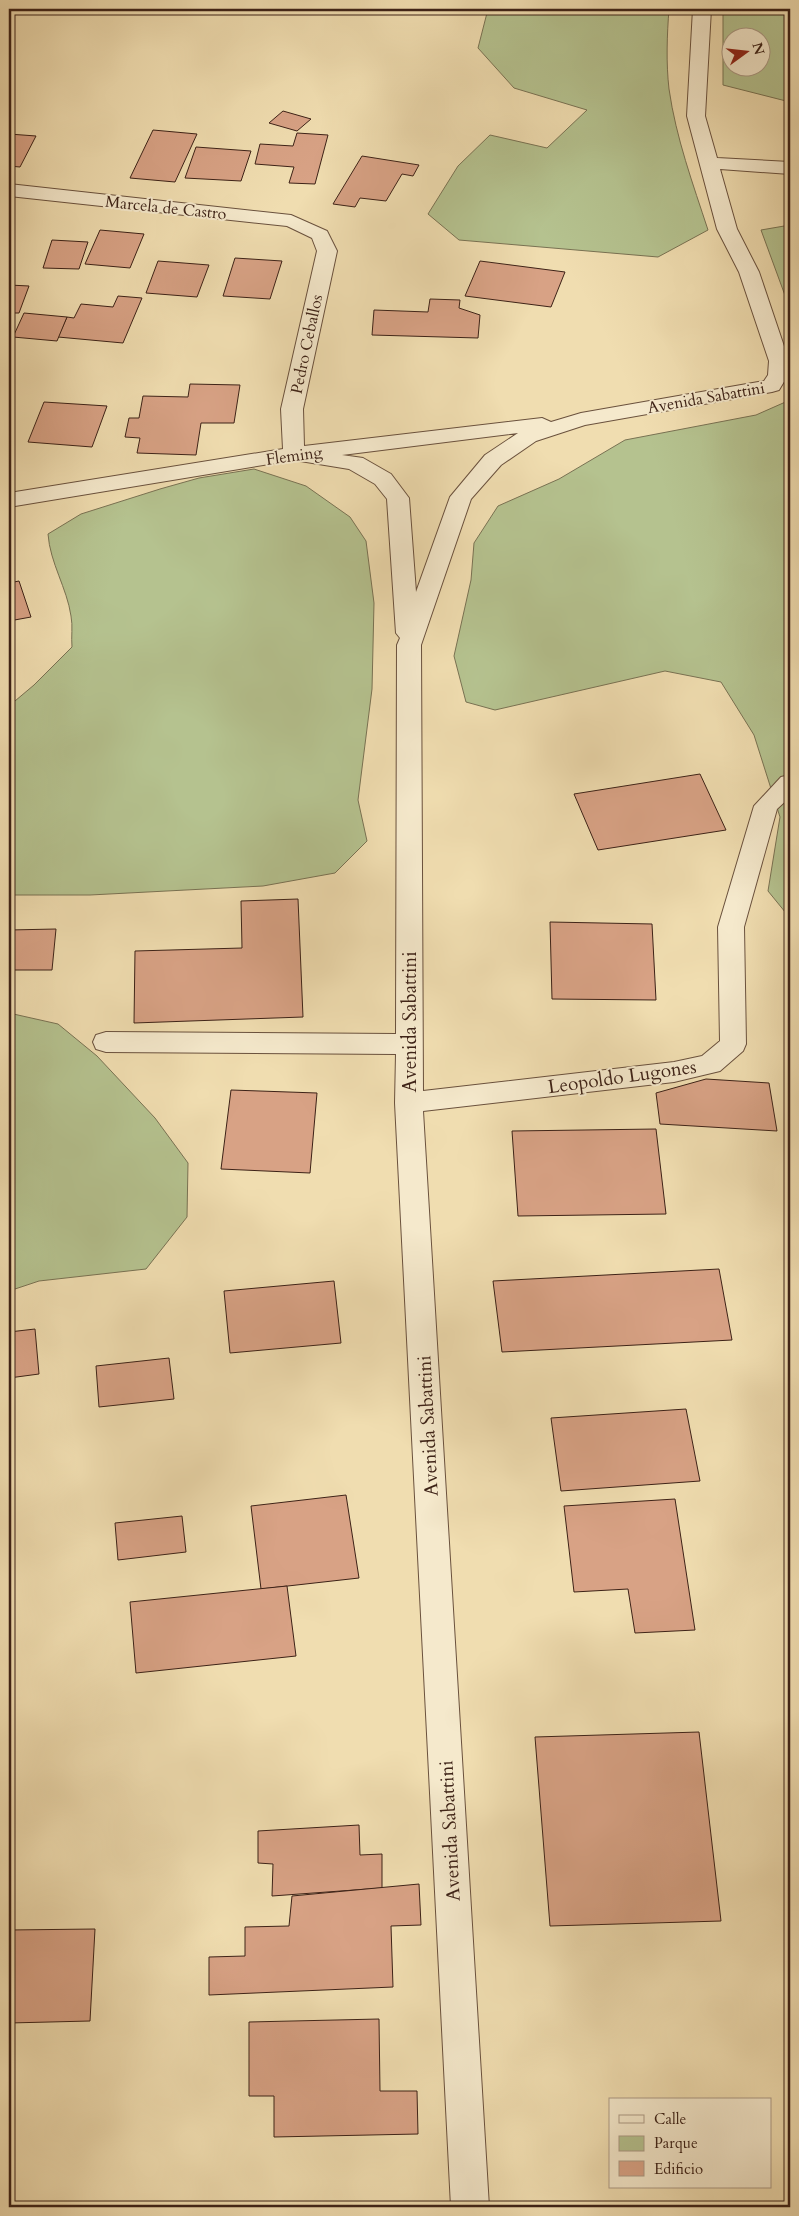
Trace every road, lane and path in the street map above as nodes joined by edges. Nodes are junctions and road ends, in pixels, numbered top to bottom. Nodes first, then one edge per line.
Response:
1 (702, 9) edge
2 (708, 162) junction
3 (790, 168) edge
4 (9, 190) edge
5 (320, 235) joint
6 (581, 419) junction
7 (294, 454) junction
8 (9, 500) edge
9 (409, 645) junction
10 (790, 783) edge
11 (106, 1042) dead end
12 (409, 1044) junction
13 (409, 1102) junction
14 (470, 2207) edge

1 - 2 street, Avenida Sabattini
2 - 3 street
2 - 6 street, Avenida Sabattini
4 - 5 street, Marcela de Castro
5 - 7 street, Pedro Ceballos
6 - 7 street, Fleming
6 - 9 street, Avenida Sabattini
7 - 8 street, Fleming
7 - 9 street, Avenida Sabattini
9 - 12 street, Avenida Sabattini
10 - 13 street, Leopoldo Lugones
11 - 12 street
12 - 13 street, Avenida Sabattini
13 - 14 street, Avenida Sabattini

